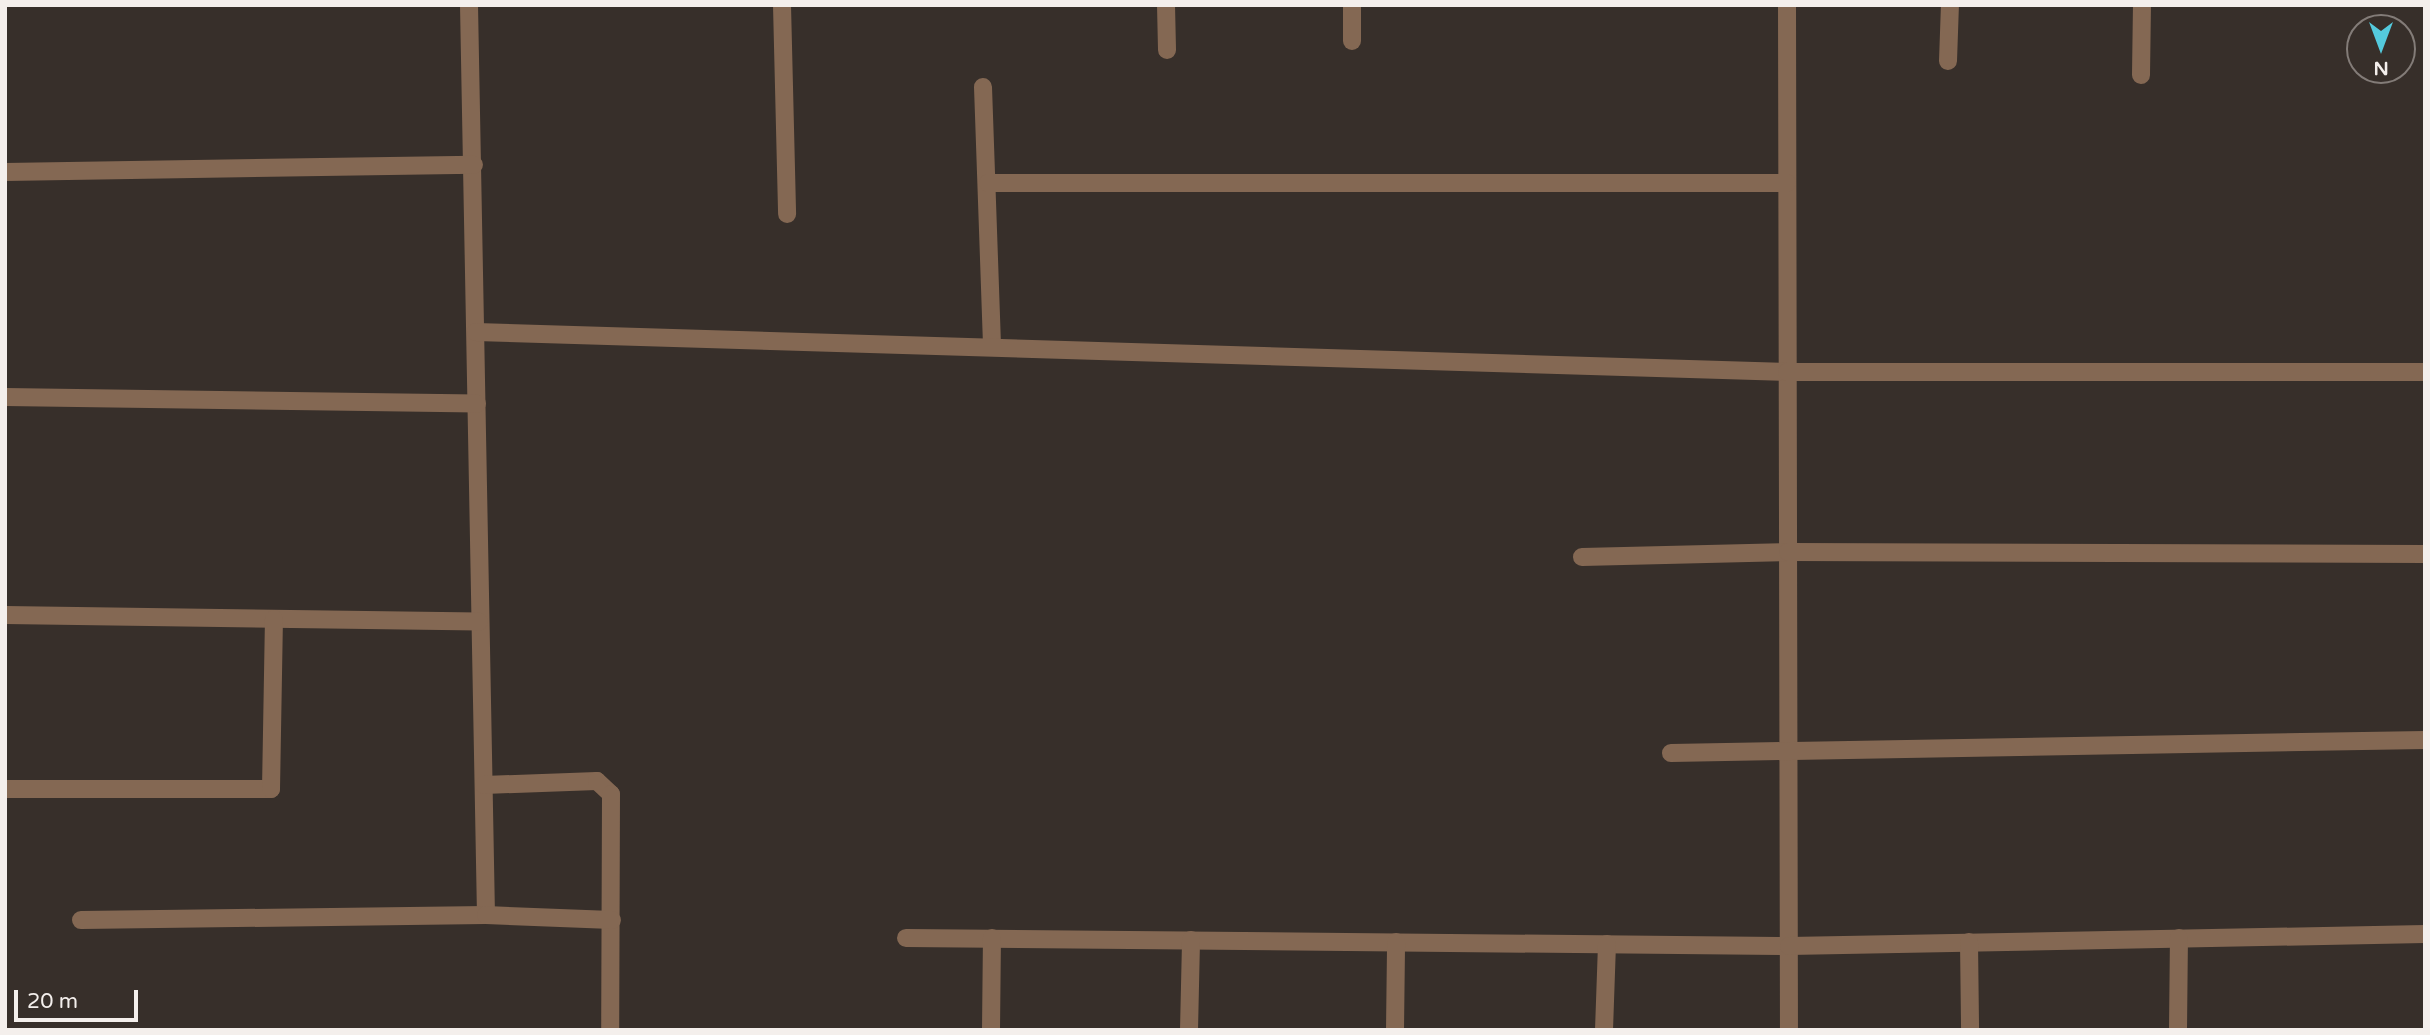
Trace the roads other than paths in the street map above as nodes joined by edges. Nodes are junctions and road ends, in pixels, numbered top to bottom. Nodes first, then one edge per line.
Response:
1 (469, 5) edge
2 (782, 5) edge
3 (1166, 5) edge
4 (1352, 5) edge
5 (1787, 5) edge
6 (1950, 5) edge
7 (2142, 5) edge
8 (1352, 41) dead end
9 (1167, 50) dead end
10 (1948, 61) dead end
11 (2141, 75) dead end
12 (983, 87) dead end
13 (474, 165) junction
14 (5, 172) edge
15 (988, 183) junction
16 (1787, 183) junction
17 (787, 214) dead end
18 (476, 331) junction
19 (992, 347) junction
20 (1787, 372) junction
21 (2425, 372) edge
22 (5, 397) edge
23 (477, 404) junction
24 (1788, 552) junction
25 (2425, 554) edge
26 (1582, 557) dead end
27 (5, 615) edge
28 (274, 619) junction
29 (479, 622) junction
30 (2425, 740) edge
31 (1789, 751) junction
32 (1671, 753) dead end
33 (484, 785) junction
34 (5, 789) edge
35 (486, 915) junction
36 (80, 920) dead end
37 (612, 920) junction
38 (2425, 933) edge
39 (906, 938) dead end
40 (992, 938) junction
41 (2179, 938) junction
42 (1191, 940) junction
43 (1396, 942) junction
44 (1969, 942) junction
45 (1607, 944) junction
46 (1789, 946) junction
47 (610, 1030) edge
48 (991, 1030) edge
49 (1189, 1030) edge
50 (1395, 1030) edge
51 (1604, 1030) edge
52 (1789, 1030) edge
53 (1970, 1030) edge
54 (2178, 1030) edge

1 - 13 street
2 - 17 street
3 - 9 street
4 - 8 street
5 - 16 street
6 - 10 street
7 - 11 street
12 - 15 street
13 - 14 street
13 - 18 street
15 - 16 street
15 - 19 street
16 - 20 street
18 - 19 street
18 - 23 street
19 - 20 street
20 - 21 street
20 - 24 street
22 - 23 street
23 - 29 street
24 - 25 street
24 - 26 street
24 - 31 street
27 - 28 street
28 - 29 street
28 - 34 street
29 - 33 street
30 - 31 street
31 - 32 street
31 - 46 street
33 - 35 street
33 - 37 street
35 - 36 street
35 - 37 street
37 - 47 street
38 - 41 street
39 - 40 street
40 - 42 street
40 - 48 street
41 - 44 street
41 - 54 street
42 - 43 street
42 - 49 street
43 - 45 street
43 - 50 street
44 - 46 street
44 - 53 street
45 - 46 street
45 - 51 street
46 - 52 street

